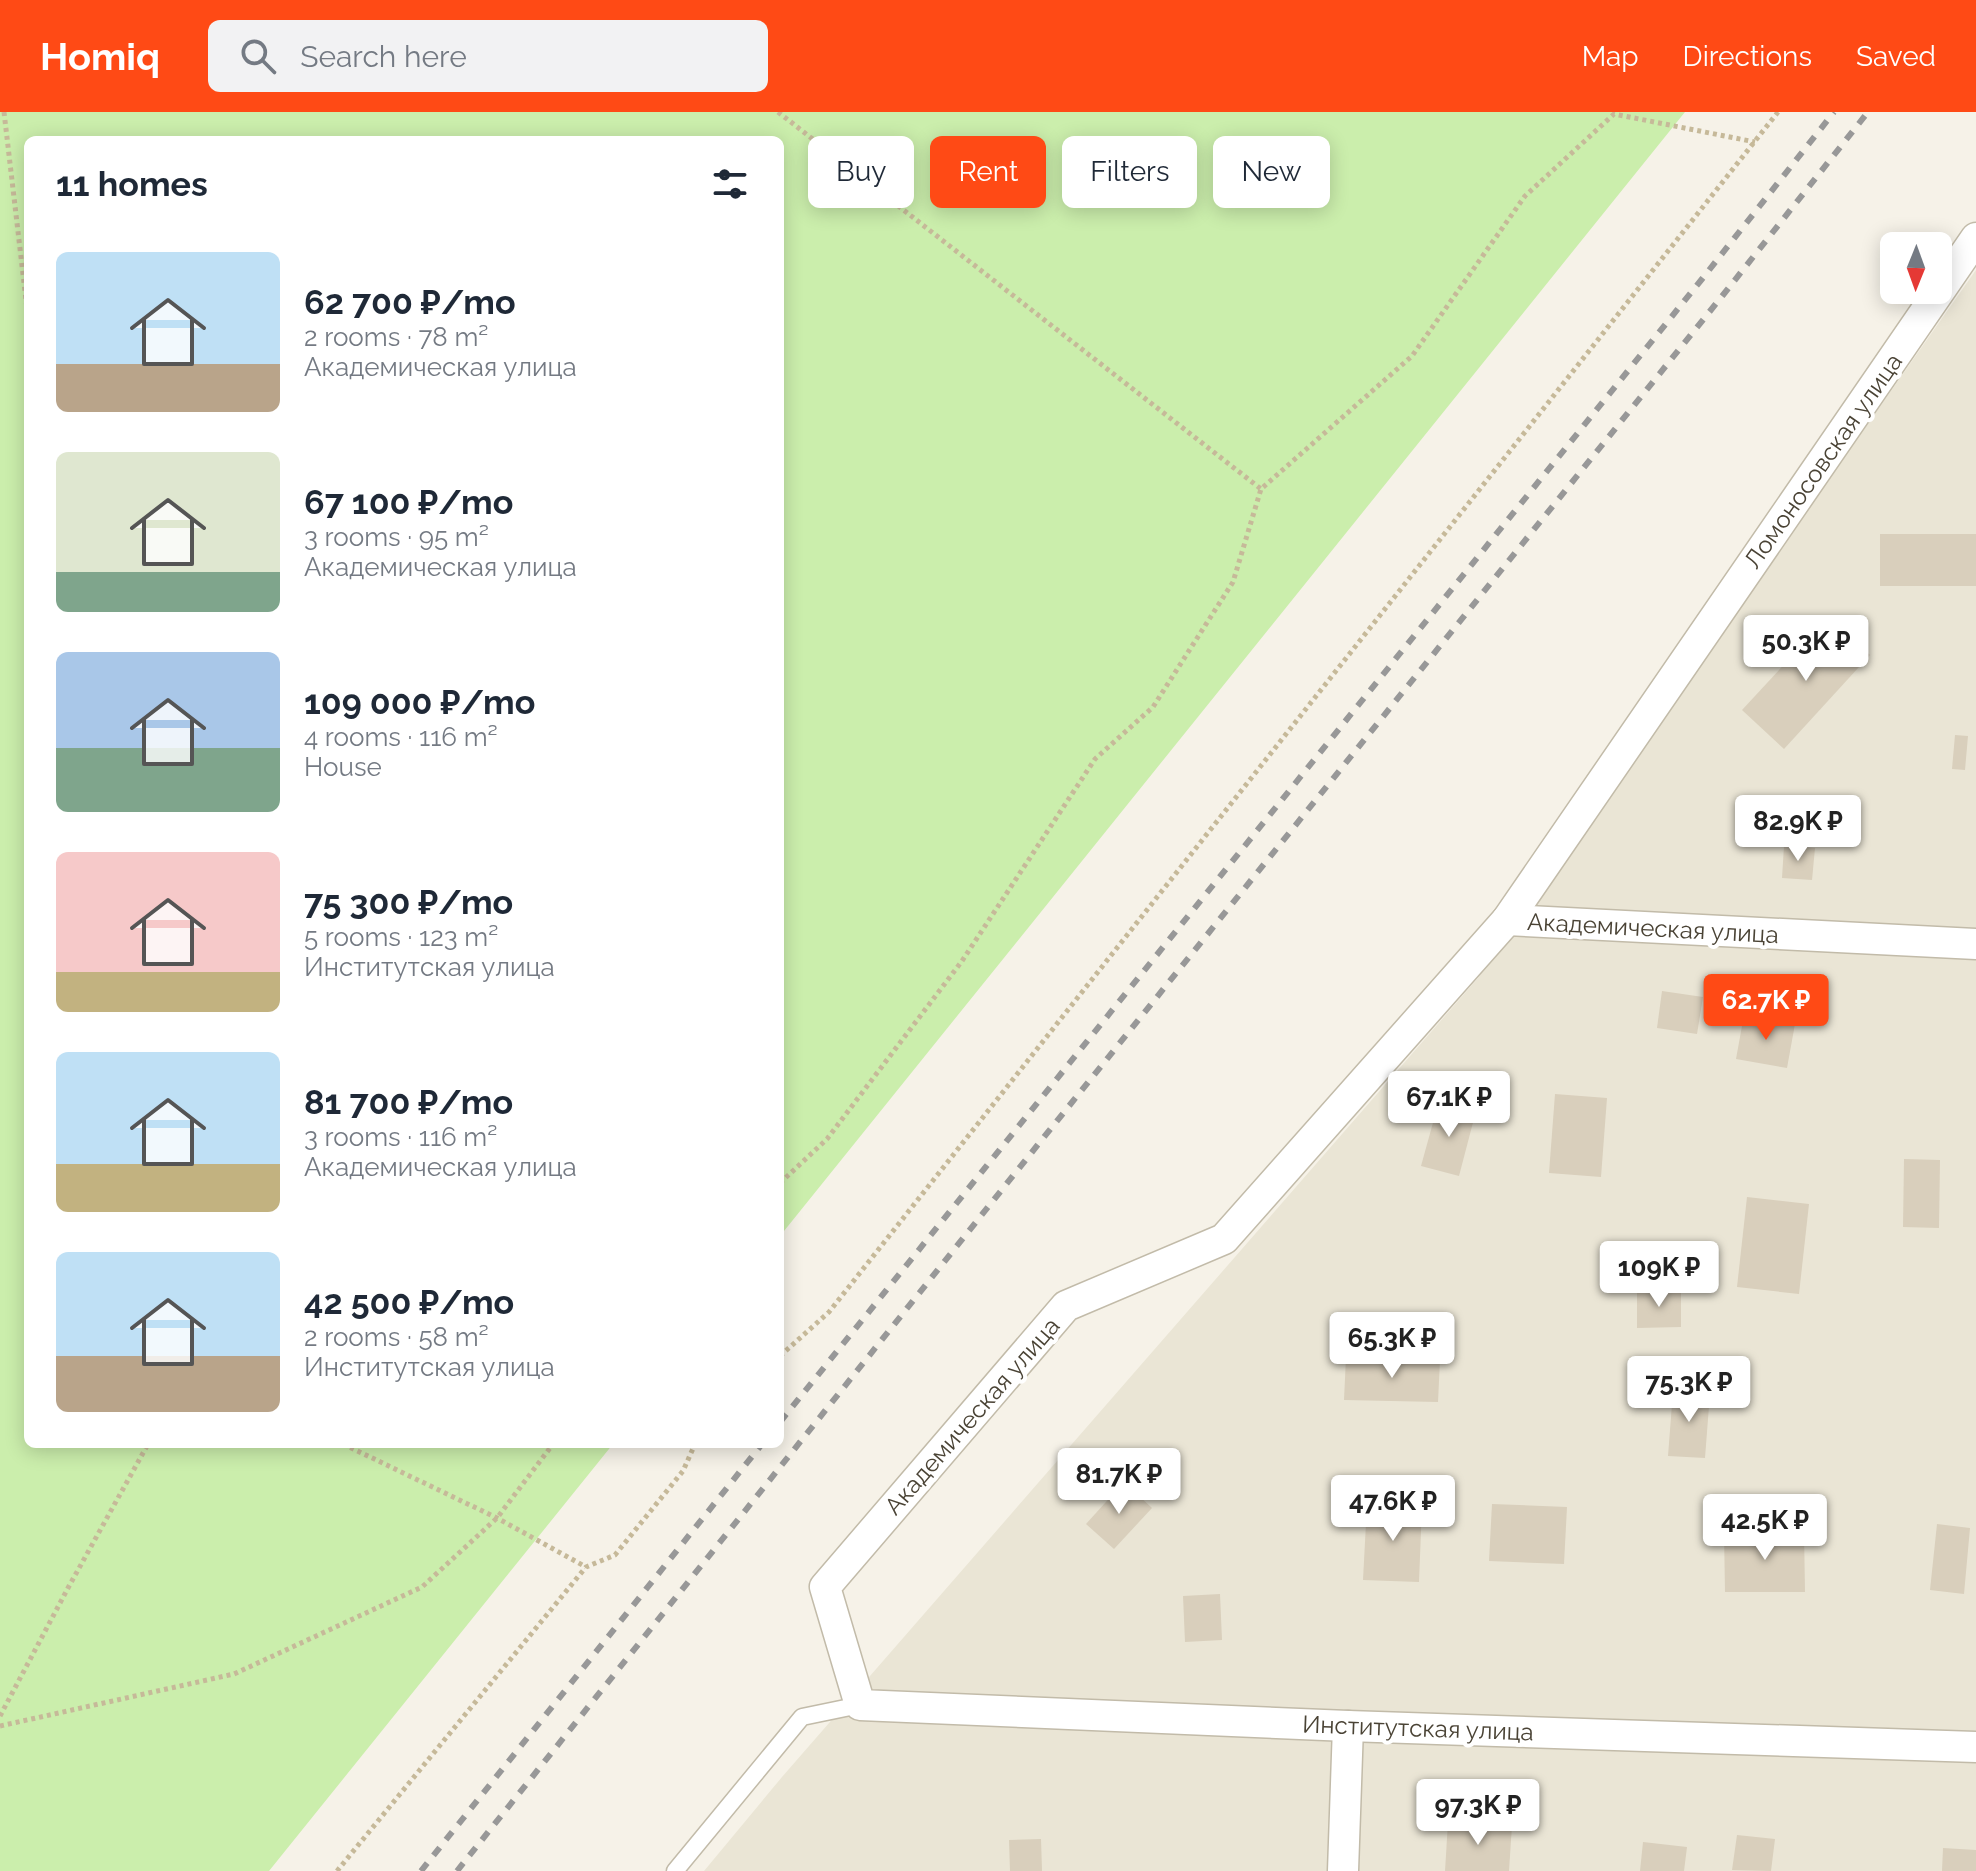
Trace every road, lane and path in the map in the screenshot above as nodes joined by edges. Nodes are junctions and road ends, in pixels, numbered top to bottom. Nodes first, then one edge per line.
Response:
1 (4, 112) edge
2 (778, 112) edge
3 (1778, 112) edge
4 (1615, 113) edge
5 (1755, 142) junction
6 (1976, 238) edge
7 (24, 283) edge
8 (1261, 489) junction
9 (1507, 920) junction
10 (1976, 944) edge
11 (784, 1179) edge
12 (784, 1352) edge
13 (146, 1448) edge
14 (351, 1448) edge
15 (550, 1448) edge
16 (693, 1448) edge
17 (497, 1518) junction
18 (586, 1567) junction
19 (860, 1705) junction
20 (0, 1716) edge
21 (0, 1726) edge
22 (1348, 1726) junction
23 (1976, 1747) edge
24 (337, 1871) edge
25 (675, 1871) edge
26 (1343, 1871) edge

1 - 7 path
2 - 8 path
3 - 5 path
4 - 5 path
4 - 8 path
5 - 12 path
6 - 9 street, Ломоносовская улица
8 - 11 path
9 - 10 street, Академическая улица
9 - 19 street, Академическая улица
13 - 20 path
14 - 17 path
15 - 17 path
16 - 18 path
17 - 18 path
17 - 21 path
18 - 24 path
19 - 22 street, Институтская улица
19 - 25 lane
22 - 23 street, Институтская улица
22 - 26 street

